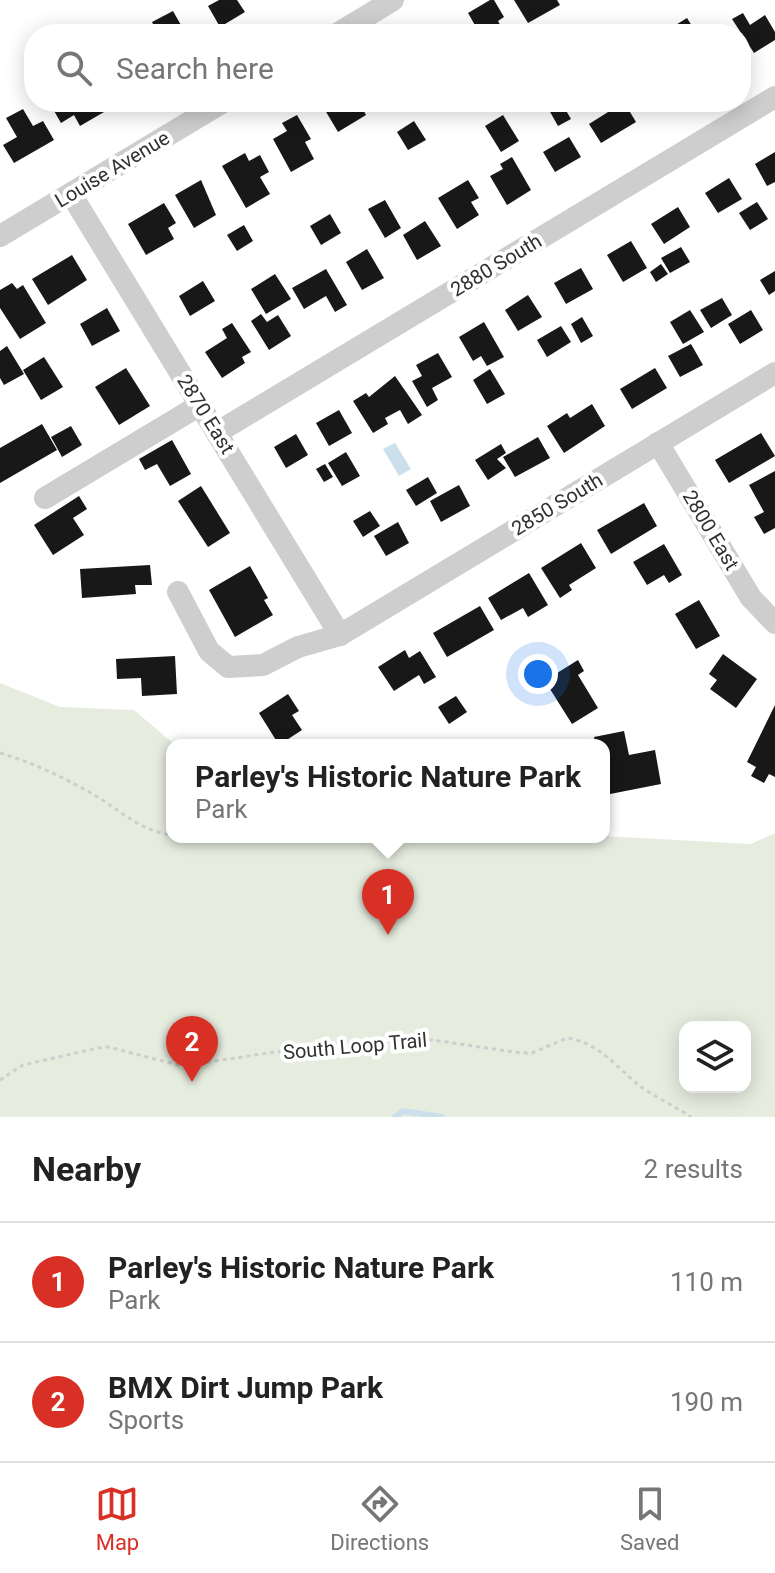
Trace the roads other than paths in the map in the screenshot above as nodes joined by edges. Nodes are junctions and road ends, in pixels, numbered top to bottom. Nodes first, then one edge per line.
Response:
1 (393, 0) edge
2 (353, 24) edge
3 (775, 97) edge
4 (751, 111) edge
5 (206, 112) edge
6 (750, 112) edge
7 (71, 194) junction
8 (0, 236) edge
9 (775, 373) edge
10 (200, 405) junction
11 (218, 432) junction
12 (658, 443) junction
13 (45, 498) dead end
14 (178, 592) dead end
15 (771, 619) edge
16 (340, 635) junction

1 - 2 street
3 - 4 street, 2880 South
5 - 7 street, Louise Avenue
6 - 11 street, 2880 South
7 - 8 street, Louise Avenue
7 - 10 street, 2870 East
9 - 12 street, 2850 South
10 - 11 street, 2870 East
10 - 13 street
11 - 16 street, 2870 East
12 - 15 street, 2800 East
12 - 16 street, 2850 South
14 - 16 street, 2850 South

